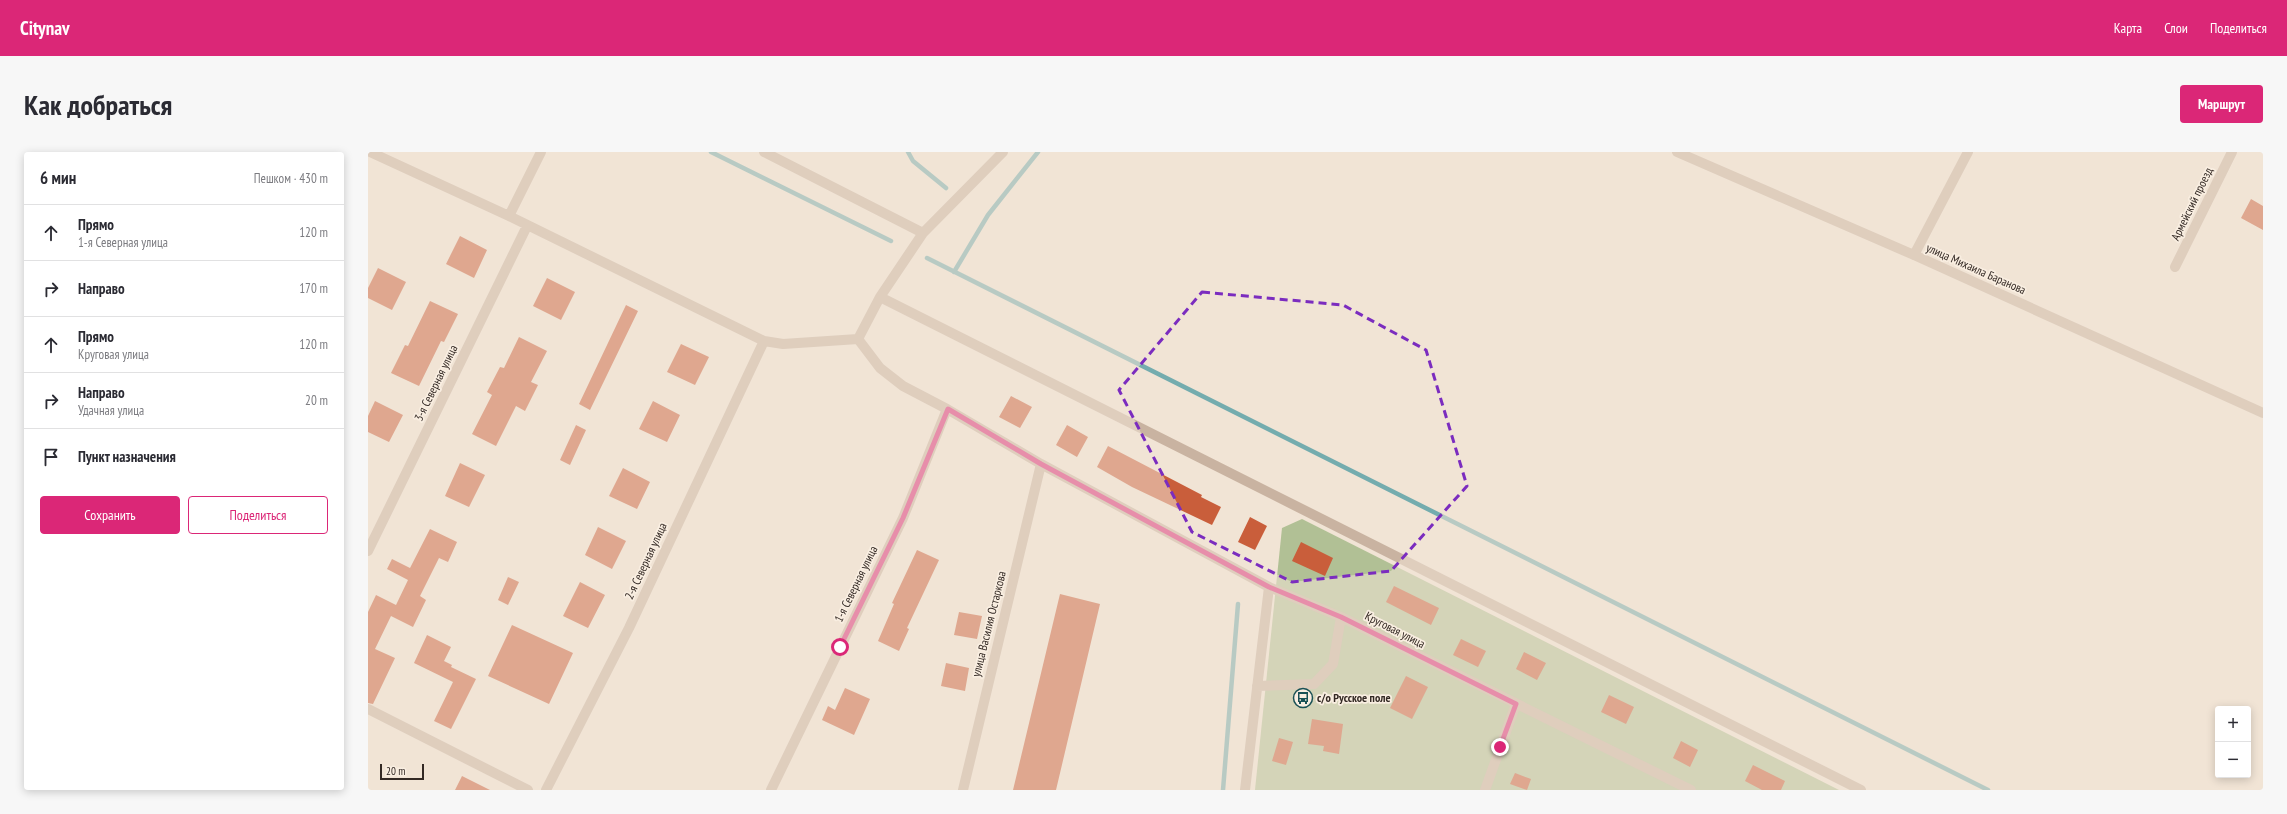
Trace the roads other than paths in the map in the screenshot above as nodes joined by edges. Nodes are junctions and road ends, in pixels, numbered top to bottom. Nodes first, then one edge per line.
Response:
1 (370, 152) edge
2 (541, 152) edge
3 (764, 152) edge
4 (1003, 152) edge
5 (1677, 152) edge
6 (1968, 152) edge
7 (2232, 152) edge
8 (509, 216) junction
9 (527, 226) junction
10 (923, 233) junction
11 (1914, 255) junction
12 (2175, 267) dead end
13 (880, 298) junction
14 (858, 339) junction
15 (764, 341) junction
16 (948, 409) junction
17 (2263, 412) edge
18 (1041, 464) junction
19 (368, 551) edge
20 (1269, 587) junction
21 (1341, 617) junction
22 (1257, 686) junction
23 (1516, 704) junction
24 (368, 709) edge
25 (528, 790) edge
26 (546, 790) edge
27 (771, 790) edge
28 (963, 790) edge
29 (1245, 790) edge
30 (1485, 790) edge
31 (1691, 790) edge
32 (1861, 790) edge

1 - 8 street
2 - 8 street
3 - 10 street
4 - 10 street
5 - 11 street, улица Михаила Баранова
6 - 11 street
7 - 12 street, Армейский проезд
8 - 9 street
9 - 15 street
9 - 19 street, 3-я Северная улица
10 - 13 street
11 - 17 street, улица Михаила Баранова
13 - 14 street
13 - 32 street
14 - 15 street
14 - 16 street, Круговая улица
15 - 26 street, 2-я Северная улица
16 - 18 street, Круговая улица
16 - 27 street, 1-я Северная улица
18 - 20 street, Круговая улица
18 - 28 street, улица Василия Остаркова
20 - 21 street, Круговая улица
20 - 22 street
21 - 22 street
21 - 23 street, Круговая улица
22 - 29 street
23 - 30 street
23 - 31 street, Круговая улица
24 - 25 street

